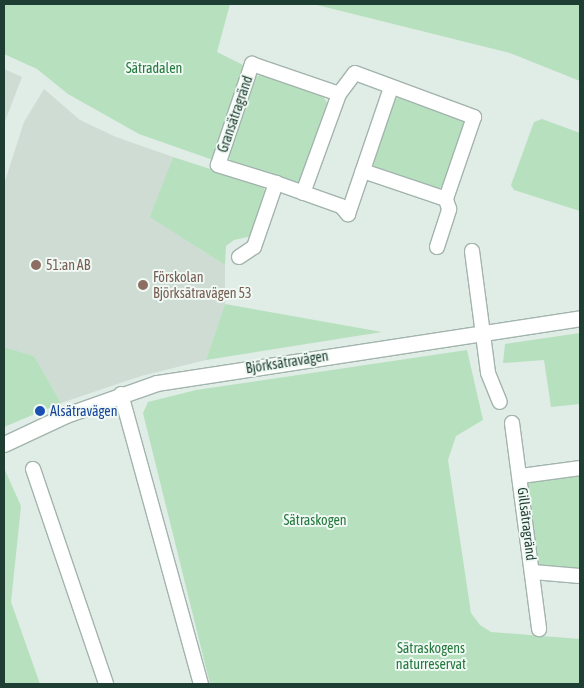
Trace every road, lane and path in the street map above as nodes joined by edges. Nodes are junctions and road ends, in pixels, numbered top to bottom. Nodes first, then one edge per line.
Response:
1 (391, 88) junction
2 (339, 94) junction
3 (363, 171) junction
4 (276, 183) junction
5 (303, 193) junction
6 (446, 199) junction
7 (437, 247) dead end
8 (472, 251) dead end
9 (239, 257) dead end
10 (580, 318) edge
11 (480, 334) junction
12 (121, 394) junction
13 (500, 402) dead end
14 (512, 423) dead end
15 (4, 444) edge
16 (580, 468) edge
17 (33, 469) dead end
18 (521, 476) junction
19 (533, 572) junction
20 (580, 576) edge
21 (539, 630) dead end
22 (106, 684) edge
23 (201, 684) edge

1 - 2 street
1 - 3 street, Gransätragränd
1 - 6 street
2 - 4 street, Gransätragränd
2 - 5 street
3 - 5 street, Gransätragränd
3 - 6 street
4 - 5 street, Gransätragränd
4 - 9 street
6 - 7 street
8 - 11 street
10 - 11 street, Björksätravägen
11 - 12 street, Björksätravägen
11 - 13 street
12 - 15 street, Björksätravägen
12 - 23 street
14 - 18 street, Gillsätragränd
16 - 18 street, Gillsätragränd
17 - 22 street
18 - 19 street, Gillsätragränd
19 - 20 street, Gillsätragränd
19 - 21 street, Gillsätragränd

